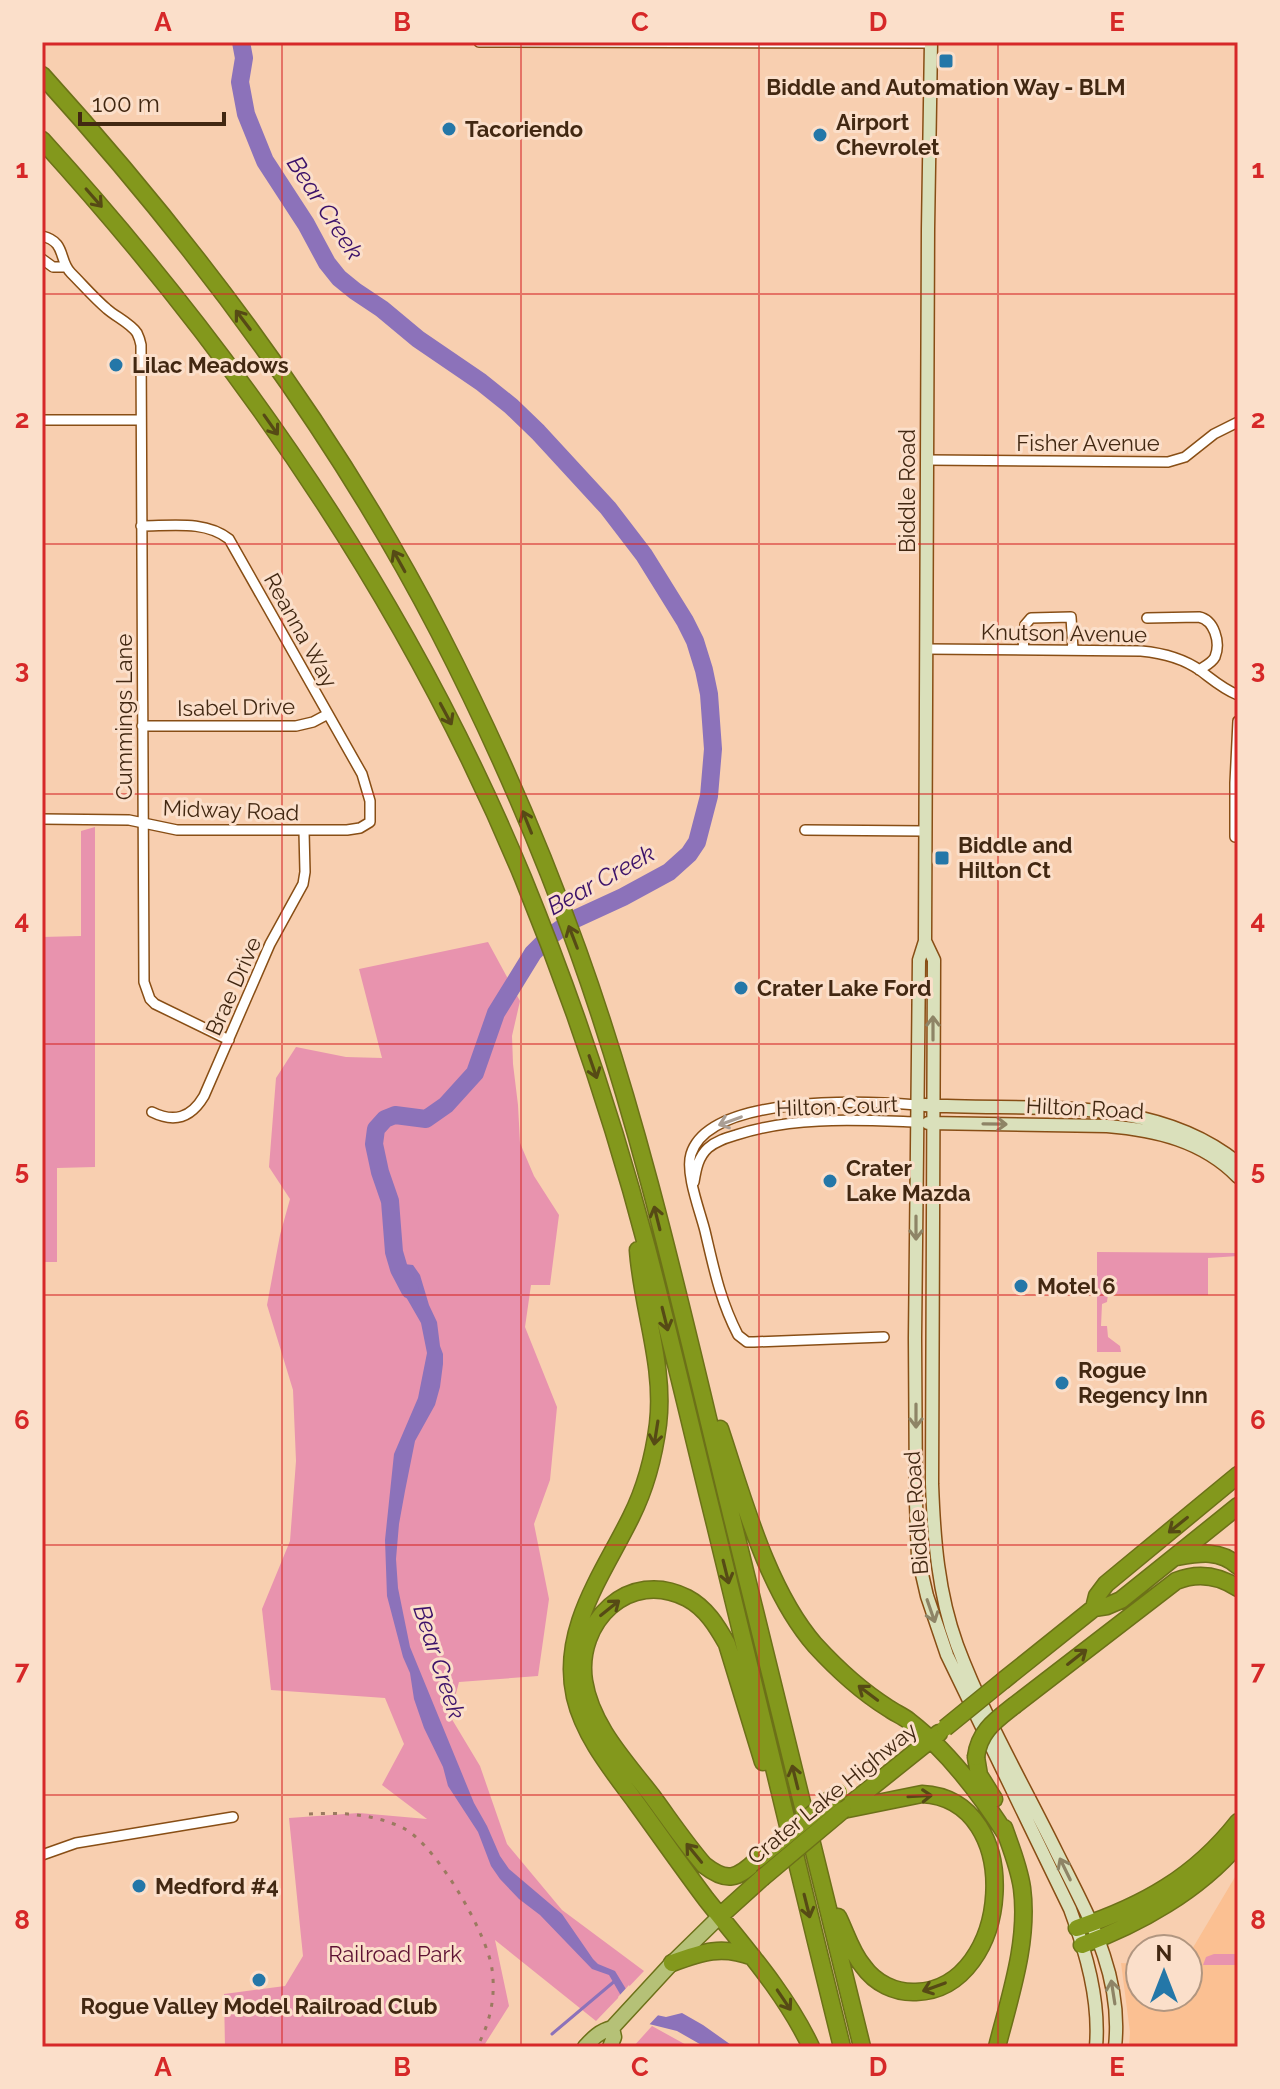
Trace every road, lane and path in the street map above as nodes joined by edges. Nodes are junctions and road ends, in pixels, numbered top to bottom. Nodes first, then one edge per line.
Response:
1 (479, 42) edge
2 (931, 43) edge
3 (42, 75) edge
4 (42, 140) edge
5 (42, 236) edge
6 (42, 259) edge
7 (65, 267) junction
8 (42, 420) edge
9 (141, 420) junction
10 (1238, 422) edge
11 (927, 460) junction
12 (141, 526) junction
13 (1147, 618) dead end
14 (926, 649) junction
15 (1023, 650) junction
16 (1073, 650) junction
17 (1199, 670) junction
18 (1238, 695) edge
19 (328, 714) junction
20 (1238, 721) edge
21 (142, 726) junction
22 (1238, 729) edge
23 (1236, 783) edge
24 (42, 819) edge
25 (143, 822) junction
26 (370, 822) joint
27 (805, 830) dead end
28 (304, 831) junction
29 (925, 831) junction
30 (1235, 837) dead end
31 (925, 941) junction
32 (229, 1040) junction
33 (917, 1105) junction
34 (933, 1106) junction
35 (152, 1112) dead end
36 (917, 1122) junction
37 (933, 1123) junction
38 (1238, 1163) edge
39 (1238, 1177) edge
40 (693, 1186) junction
41 (638, 1217) junction
42 (884, 1337) dead end
43 (704, 1402) junction
44 (1238, 1475) edge
45 (1238, 1506) edge
46 (1174, 1558) junction
47 (1238, 1566) edge
48 (1238, 1588) edge
49 (1094, 1608) junction
50 (930, 1740) junction
51 (884, 1778) junction
52 (783, 1805) junction
53 (843, 1810) junction
54 (233, 1817) dead end
55 (1238, 1822) edge
56 (1007, 1836) junction
57 (1238, 1844) edge
58 (42, 1855) edge
59 (821, 1880) junction
60 (720, 1916) junction
61 (1089, 1930) junction
62 (1082, 1945) joint
63 (753, 1957) junction
64 (672, 1963) junction
65 (610, 2035) edge
66 (585, 2047) edge
67 (811, 2047) edge
68 (842, 2047) edge
69 (862, 2047) edge
70 (997, 2047) edge
71 (1096, 2047) edge
72 (1115, 2047) edge

1 - 2 street
2 - 11 main road, Biddle Road
43 -> 3 highway
4 -> 41 highway
5 - 7 street
6 - 7 street
7 - 9 street, Cummings Lane
8 - 9 street
9 - 12 street, Cummings Lane
10 - 11 street, Fisher Avenue
11 - 14 main road, Biddle Road
12 - 19 street, Reanna Way
12 - 21 street, Cummings Lane
13 - 17 street
14 - 15 street, Knutson Avenue
14 - 29 main road, Biddle Road
15 - 16 street, Knutson Avenue
15 - 16 street
16 - 17 street, Knutson Avenue
17 - 18 street, Knutson Avenue
19 - 21 street, Isabel Drive
19 - 26 street, Reanna Way
20 - 22 street
21 - 25 street, Cummings Lane
22 - 23 street
23 - 30 street
24 - 25 street, Midway Road
25 - 28 street, Midway Road
25 - 32 street, Cummings Lane
26 - 28 street, Midway Road
27 - 29 street
28 - 32 street, Brae Drive
29 - 31 main road, Biddle Road
31 - 33 main road, Biddle Road
34 -> 31 main road, Biddle Road
32 - 35 street, Brae Drive
33 - 34 main road, Hilton Road
33 - 36 main road, Biddle Road
33 -> 40 street, Hilton Court
34 - 37 main road, Biddle Road
34 - 38 main road, Hilton Road
36 - 37 main road, Hilton Road
36 - 40 street, Hilton Court
36 -> 61 main road, Biddle Road
37 -> 39 main road, Hilton Road
61 -> 37 main road, Biddle Road
40 - 42 street, Hilton Court
41 -> 52 highway
41 -> 60 highway
50 -> 43 highway
59 -> 43 highway
44 -> 49 highway, Crater Lake Highway
45 - 46 highway, Crater Lake Highway
46 - 47 highway
46 - 49 highway, Crater Lake Highway
56 -> 48 highway, bridge
49 - 50 highway, Crater Lake Highway, bridge
50 - 51 highway, Crater Lake Highway
50 - 56 highway
51 -> 52 highway, bridge
51 - 53 highway, Crater Lake Highway
52 -> 68 highway
53 -> 59 highway
53 - 60 highway, Crater Lake Highway, bridge
54 - 58 street
55 - 61 highway
56 - 70 highway
57 - 61 highway
59 - 69 highway
60 - 63 highway
60 - 64 main road, Crater Lake Highway
61 - 62 highway
72 -> 61 main road, Biddle Road
62 - 71 main road
63 - 64 highway
63 -> 67 highway
64 - 65 main road, Crater Lake Highway
65 - 66 main road, Crater Lake Highway

